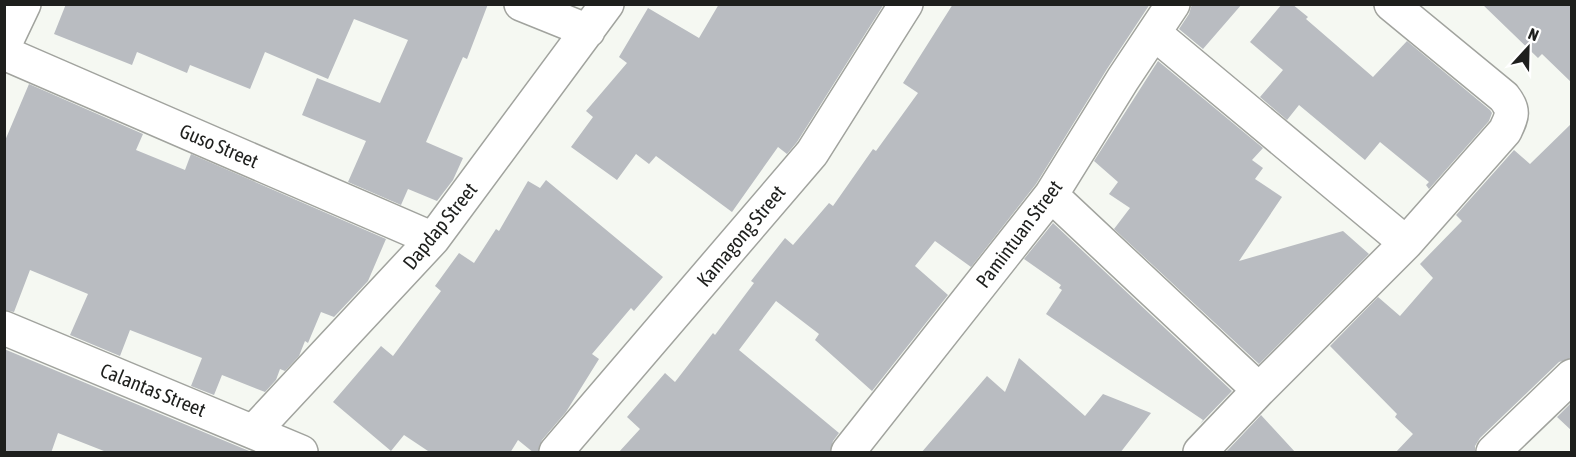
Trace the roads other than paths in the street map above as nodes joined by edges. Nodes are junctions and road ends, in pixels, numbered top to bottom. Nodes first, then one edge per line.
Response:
1 (24, 4) edge
2 (521, 4) edge
3 (607, 4) edge
4 (906, 4) edge
5 (1173, 4) edge
6 (1392, 4) edge
7 (588, 30) junction
8 (1154, 33) junction
9 (4, 46) edge
10 (4, 52) edge
11 (1052, 195) junction
12 (433, 239) junction
13 (1406, 243) junction
14 (4, 328) edge
15 (1572, 376) edge
16 (1258, 390) junction
17 (254, 431) junction
18 (301, 453) edge
19 (556, 453) edge
20 (848, 453) edge
21 (1200, 453) edge
22 (1493, 453) edge

1 - 9 street
2 - 7 street
3 - 7 street, Dapdap Street
4 - 19 street, Kamagong Street
5 - 8 street, Pamintuan Street
6 - 13 street
7 - 12 street, Dapdap Street
8 - 11 street, Pamintuan Street
8 - 13 street
10 - 12 street, Guso Street
11 - 16 street
11 - 20 street, Pamintuan Street
12 - 17 street, Dapdap Street
13 - 16 street
14 - 17 street, Calantas Street
15 - 22 street
16 - 21 street
17 - 18 street, Calantas Street

